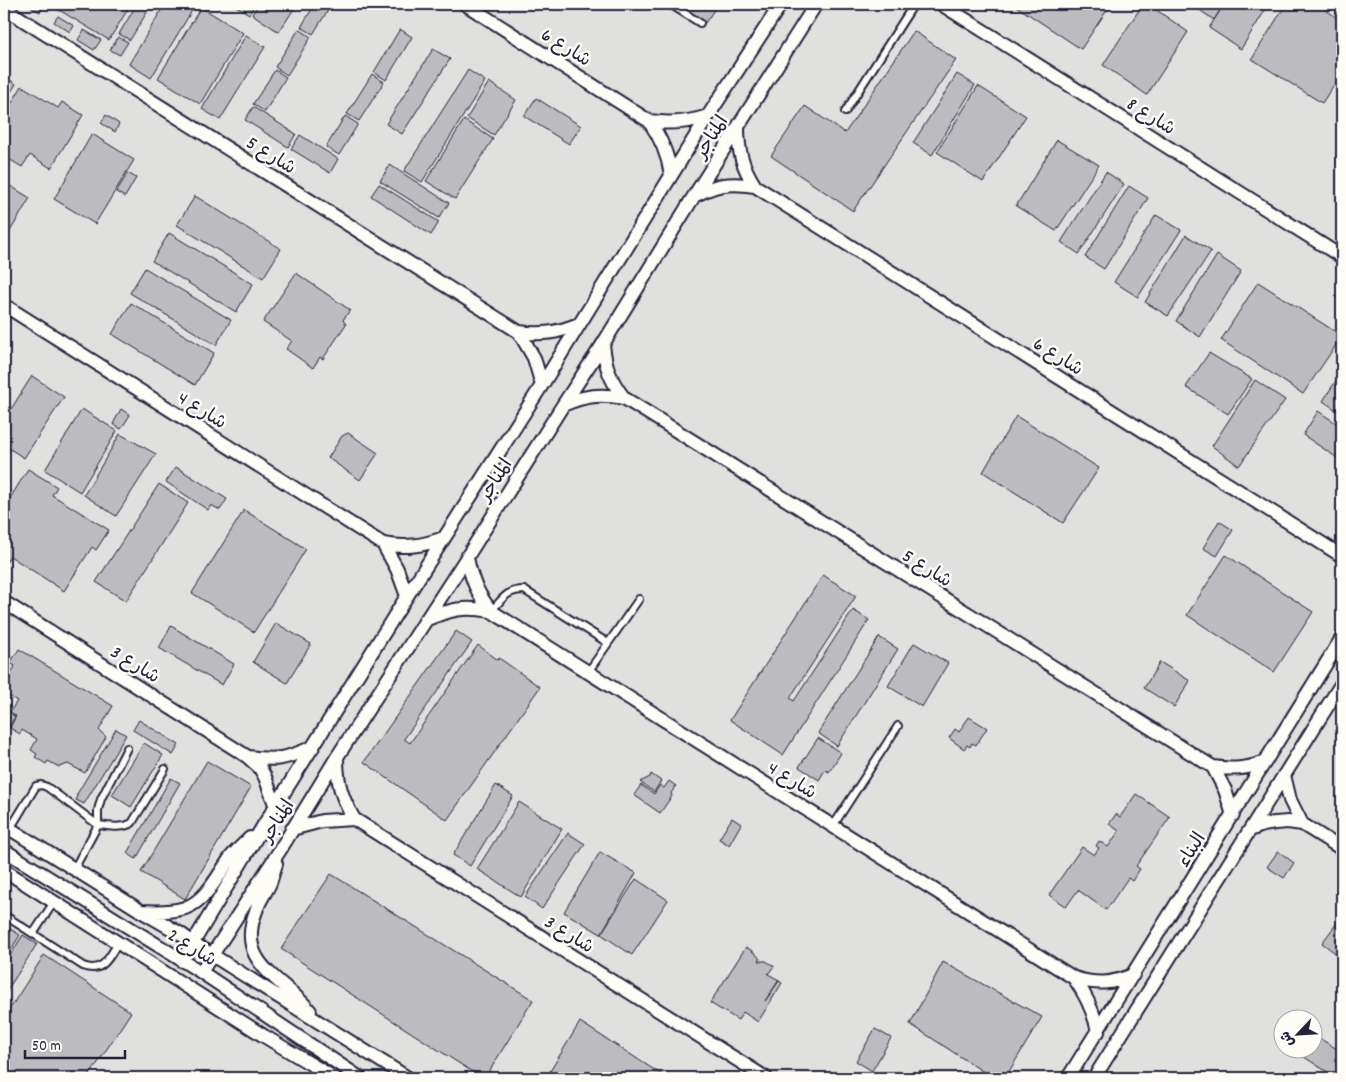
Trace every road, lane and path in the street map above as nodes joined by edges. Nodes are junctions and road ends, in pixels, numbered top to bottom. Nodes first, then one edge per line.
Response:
1 (465, 4) edge
2 (670, 4) edge
3 (781, 4) edge
4 (816, 4) edge
5 (914, 4) edge
6 (941, 4) edge
7 (4, 8) edge
8 (700, 23) dead end
9 (845, 112) dead end
10 (708, 116) junction
11 (649, 120) junction
12 (738, 126) junction
13 (671, 175) junction
14 (755, 186) junction
15 (694, 196) junction
16 (1342, 257) edge
17 (4, 305) edge
18 (579, 324) junction
19 (519, 332) junction
20 (603, 344) junction
21 (542, 385) junction
22 (624, 398) junction
23 (563, 405) junction
24 (444, 538) junction
25 (383, 544) junction
26 (1342, 556) edge
27 (467, 557) junction
28 (407, 596) junction
29 (639, 600) dead end
30 (4, 602) edge
31 (492, 611) junction
32 (425, 620) junction
33 (1342, 638) edge
34 (608, 643) junction
35 (588, 672) junction
36 (1342, 683) edge
37 (898, 726) dead end
38 (313, 747) junction
39 (127, 748) dead end
40 (248, 757) junction
41 (337, 757) junction
42 (1265, 762) junction
43 (1213, 768) junction
44 (165, 769) dead end
45 (1284, 775) junction
46 (276, 807) junction
47 (1233, 815) junction
48 (354, 818) junction
49 (265, 824) junction
50 (1302, 824) junction
51 (98, 825) junction
52 (833, 826) junction
53 (7, 827) edge
54 (292, 830) junction
55 (1250, 830) junction
56 (1342, 849) edge
57 (4, 850) edge
58 (280, 850) junction
59 (74, 869) junction
60 (4, 870) edge
61 (54, 902) junction
62 (141, 911) junction
63 (4, 915) edge
64 (33, 934) junction
65 (118, 943) junction
66 (192, 943) junction
67 (212, 954) junction
68 (182, 961) junction
69 (200, 972) junction
70 (1133, 975) junction
71 (1074, 978) junction
72 (319, 1022) junction
73 (1098, 1032) junction
74 (334, 1078) edge
75 (360, 1078) edge
76 (408, 1078) edge
77 (766, 1078) edge
78 (1068, 1078) edge
79 (1094, 1078) edge

1 - 11 street, شارع 6
2 - 8 lane
3 - 10 street, المناجر
4 - 12 street, المناجر
5 - 9 lane
6 - 16 street, شارع 8
7 - 19 street, شارع 5
10 - 11 street, شارع 6
10 - 13 street, المناجر
11 - 13 street, شارع 6
12 - 14 street, شارع 6
12 - 15 street, المناجر
13 - 18 street, المناجر
14 - 15 street, شارع 6
14 - 26 street, شارع 6
15 - 20 street, المناجر
17 - 25 street, شارع 4
18 - 19 street, شارع 5
18 - 21 street, المناجر
19 - 21 street, شارع 5
20 - 22 street, شارع 5
20 - 23 street, المناجر
21 - 24 street, المناجر
22 - 23 street, شارع 5
22 - 43 street, شارع 5
23 - 27 street, المناجر
24 - 25 street, شارع 4
24 - 28 street, المناجر
25 - 28 street, شارع 4
27 - 31 street, شارع 4
27 - 32 street, المناجر
28 - 38 street, المناجر
29 - 34 lane
30 - 40 street, شارع 3
31 - 32 street, شارع 4
31 - 34 lane
31 - 35 street, شارع 4
32 - 41 street, المناجر
33 - 42 street, البناء
34 - 35 lane
35 - 52 street, شارع 4
36 - 45 street
37 - 52 lane
38 - 40 street, شارع 3
38 - 46 street, المناجر
39 - 51 lane
40 - 46 street, شارع 3
41 - 48 street, شارع 3
41 - 54 street, المناجر
42 - 43 street, شارع 5
42 - 47 street, البناء
43 - 47 street, شارع 5
44 - 51 lane
45 - 50 street
45 - 55 street
46 - 49 street, المناجر
47 - 70 street, البناء
48 - 54 street
48 - 77 street, شارع 3
49 - 62 street, المناجر
49 - 66 street, المناجر
50 - 55 street
50 - 56 street
51 - 53 lane
51 - 59 lane
52 - 71 street, شارع 4
53 - 59 street, شارع 2
54 - 58 street, المناجر
55 - 79 street
57 - 68 street, شارع 2
58 - 67 street, المناجر
58 - 72 street, شارع 2
59 - 62 street, شارع 2
60 - 61 street, شارع 2
61 - 64 lane
61 - 65 street, شارع 2
62 - 66 street, شارع 2
63 - 64 lane
64 - 65 lane
65 - 74 street, شارع 2
66 - 67 street, شارع 2
66 - 68 street, المناجر
67 - 69 street, المناجر
67 - 72 street, شارع 2
68 - 69 street, شارع 2
69 - 75 street, شارع 2
70 - 71 street, شارع 4
70 - 73 street, البناء
71 - 73 street, شارع 4
72 - 76 street, شارع 2
73 - 78 street, البناء

